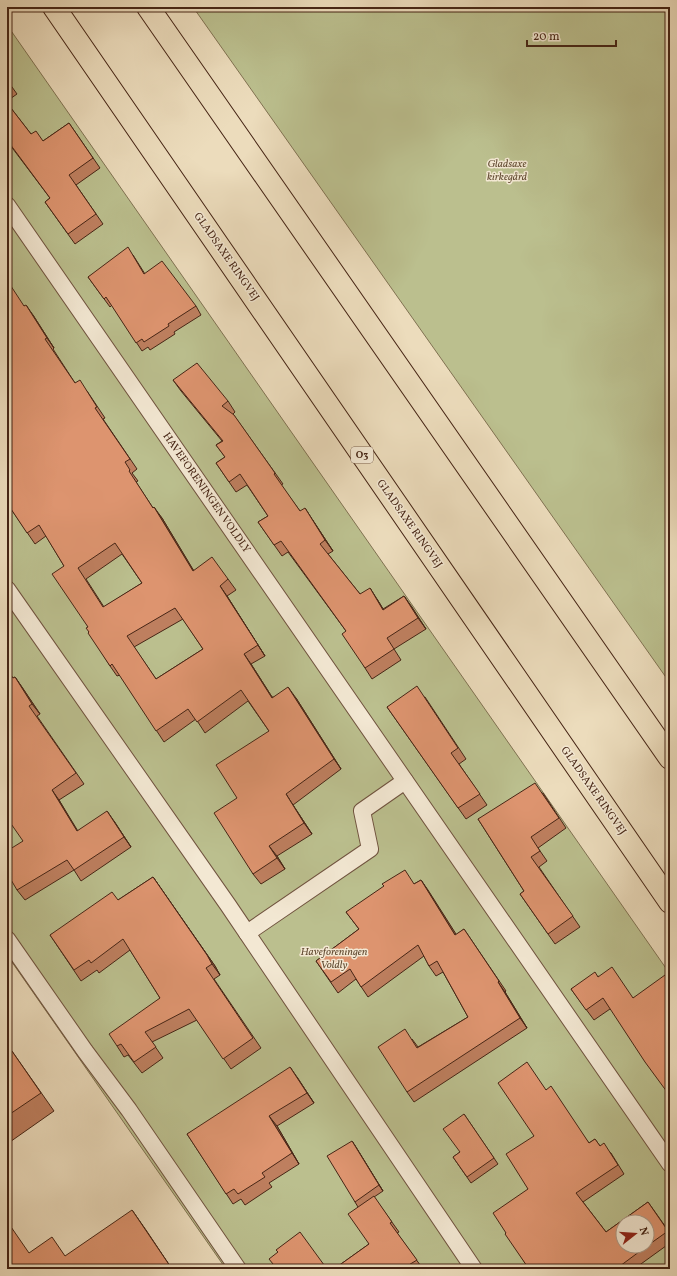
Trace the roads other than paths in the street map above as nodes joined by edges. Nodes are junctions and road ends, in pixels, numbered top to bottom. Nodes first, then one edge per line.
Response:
1 (54, 7) edge
2 (148, 7) edge
3 (7, 205) edge
4 (7, 589) edge
5 (670, 758) edge
6 (405, 781) junction
7 (670, 902) edge
8 (246, 934) junction
9 (7, 939) edge
10 (670, 1164) edge
11 (238, 1269) edge
12 (474, 1269) edge

1 - 7 main road, GLADSAXE RINGVEJ / O3
2 - 5 main road
3 - 6 lane, HAVEFORENINGEN VOLDLY
4 - 8 lane
6 - 8 lane
6 - 10 lane, HAVEFORENINGEN VOLDLY
8 - 12 lane
9 - 11 lane

